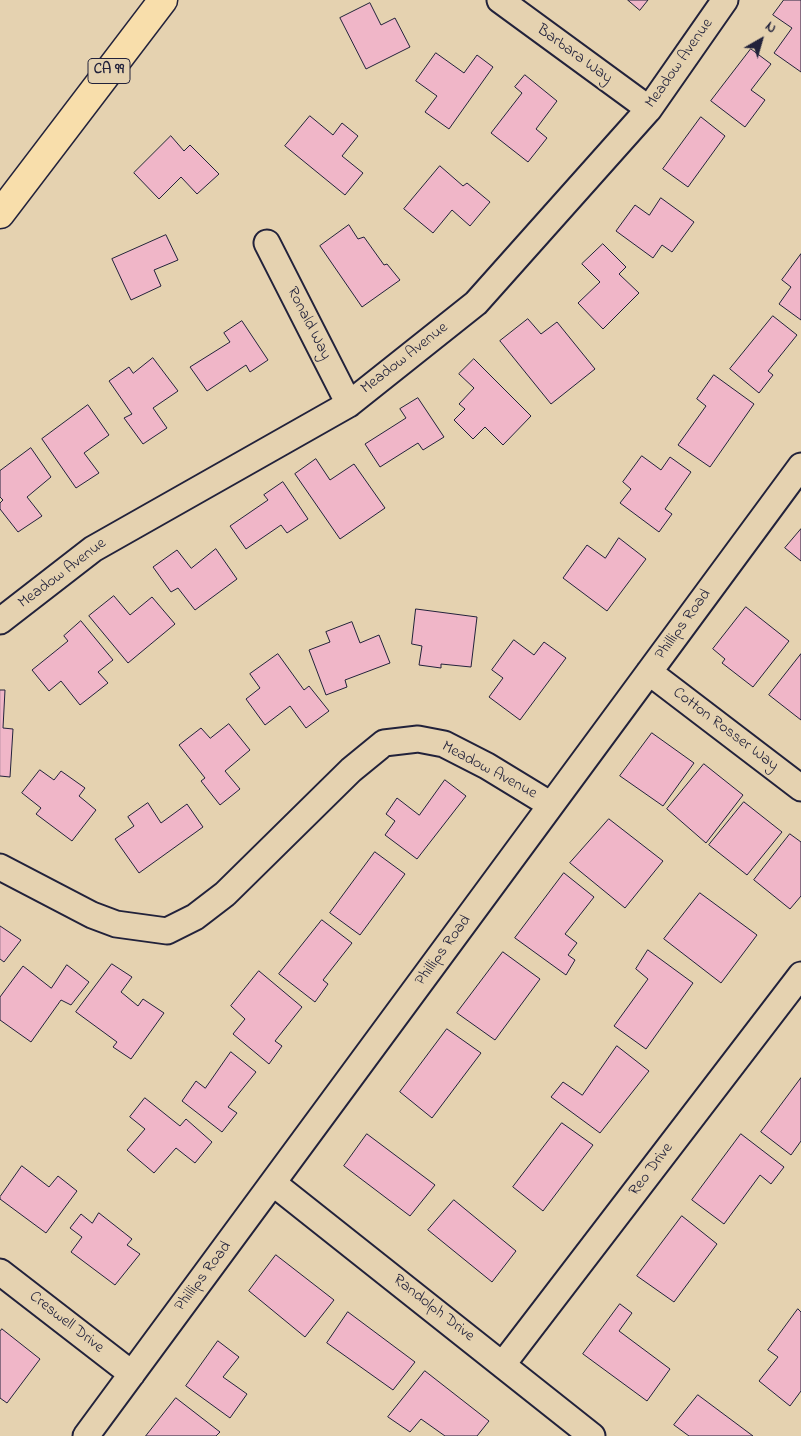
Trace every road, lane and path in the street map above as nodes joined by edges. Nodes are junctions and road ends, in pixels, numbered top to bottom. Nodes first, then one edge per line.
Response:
1 (162, 0) edge
2 (500, 0) edge
3 (725, 0) edge
4 (648, 109) junction
5 (0, 214) edge
6 (267, 243) dead end
7 (349, 404) junction
8 (801, 466) edge
9 (0, 621) edge
10 (649, 672) junction
11 (801, 788) edge
12 (551, 805) junction
13 (0, 867) edge
14 (801, 975) edge
15 (274, 1183) junction
16 (0, 1272) edge
17 (503, 1364) junction
18 (132, 1374) junction
19 (86, 1436) edge
20 (592, 1436) edge

1 - 5 highway, CA 99
2 - 4 street, Barbara Way
3 - 4 street, Meadow Avenue
4 - 7 street, Meadow Avenue
6 - 7 street, Ronald Way
7 - 9 street, Meadow Avenue
8 - 10 street, Phillips Road
10 - 11 street, Cotton Rosser Way
10 - 12 street, Phillips Road
12 - 13 street, Meadow Avenue
12 - 15 street, Phillips Road
14 - 17 street, Reo Drive
15 - 17 street, Randolph Drive
15 - 18 street, Phillips Road
16 - 18 street, Creswell Drive
17 - 20 street, Randolph Drive
18 - 19 street, Phillips Road

